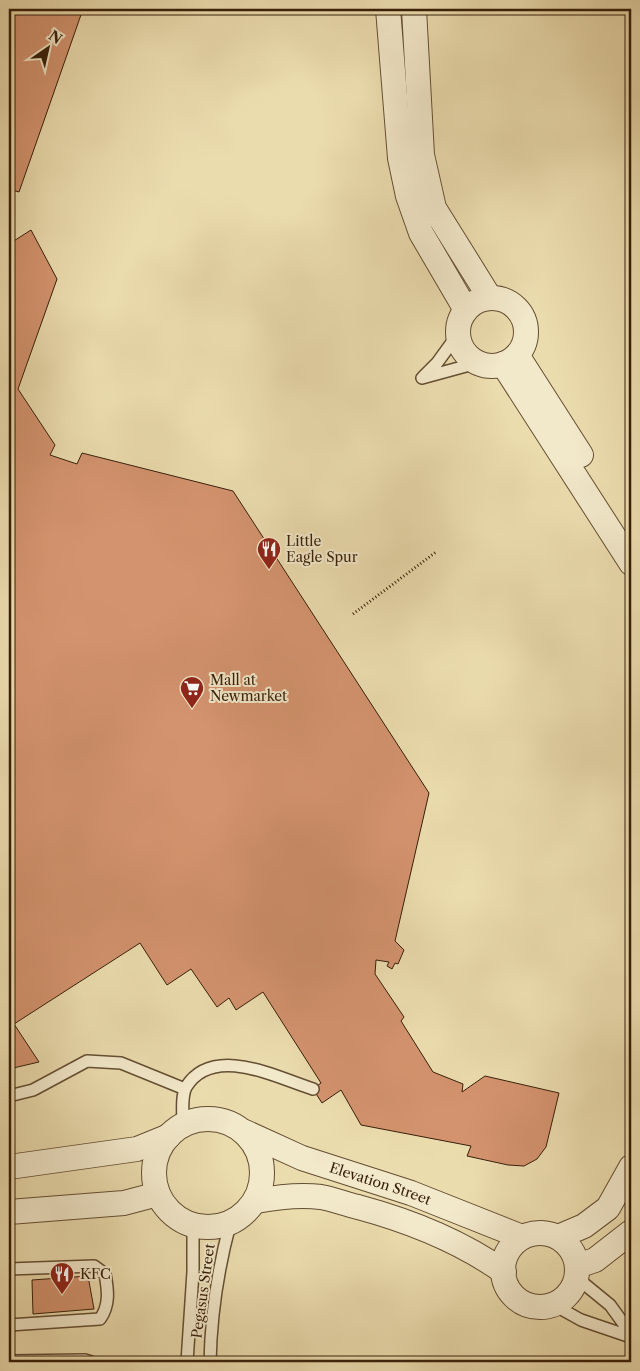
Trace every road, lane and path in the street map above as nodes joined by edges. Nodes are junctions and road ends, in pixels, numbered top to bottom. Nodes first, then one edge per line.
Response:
1 (388, 9) edge
2 (414, 9) edge
3 (490, 298) junction
4 (466, 310) junction
5 (458, 334) junction
6 (510, 360) junction
7 (477, 363) junction
8 (631, 534) edge
9 (436, 552) dead end
10 (631, 563) edge
11 (353, 614) dead end
12 (185, 1089) junction
13 (313, 1089) dead end
14 (9, 1096) edge
15 (239, 1129) junction
16 (176, 1131) junction
17 (9, 1167) edge
18 (631, 1167) edge
19 (158, 1194) junction
20 (256, 1201) junction
21 (9, 1212) edge
22 (230, 1224) junction
23 (193, 1226) junction
24 (631, 1232) edge
25 (522, 1237) junction
26 (558, 1237) junction
27 (9, 1269) edge
28 (504, 1272) junction
29 (577, 1272) junction
30 (554, 1305) junction
31 (9, 1325) edge
32 (631, 1336) edge
33 (9, 1361) edge
34 (90, 1362) edge
35 (186, 1362) edge
36 (210, 1362) edge

1 - 4 street
2 - 3 street
3 - 4 street
3 - 6 street
4 - 5 street
5 - 7 street
5 - 7 lane
6 - 7 street
6 - 8 street
6 - 10 street
9 - 11 path
12 - 13 lane
12 - 14 lane
12 - 16 lane
15 - 16 street, Elevation Street
15 - 20 street, Elevation Street
15 - 25 street, Elevation Street
16 - 17 street, Elevation Street
16 - 19 street
18 - 26 street
19 - 21 street
19 - 23 street
20 - 22 street
20 - 28 street, Elevation Street
22 - 23 street
22 - 36 lane, Pegasus Street
23 - 35 lane, Pegasus Street
24 - 29 street
25 - 26 street
25 - 28 street
26 - 29 street
27 - 31 lane
28 - 30 street
29 - 30 street
29 - 32 lane
30 - 32 lane
33 - 34 lane

